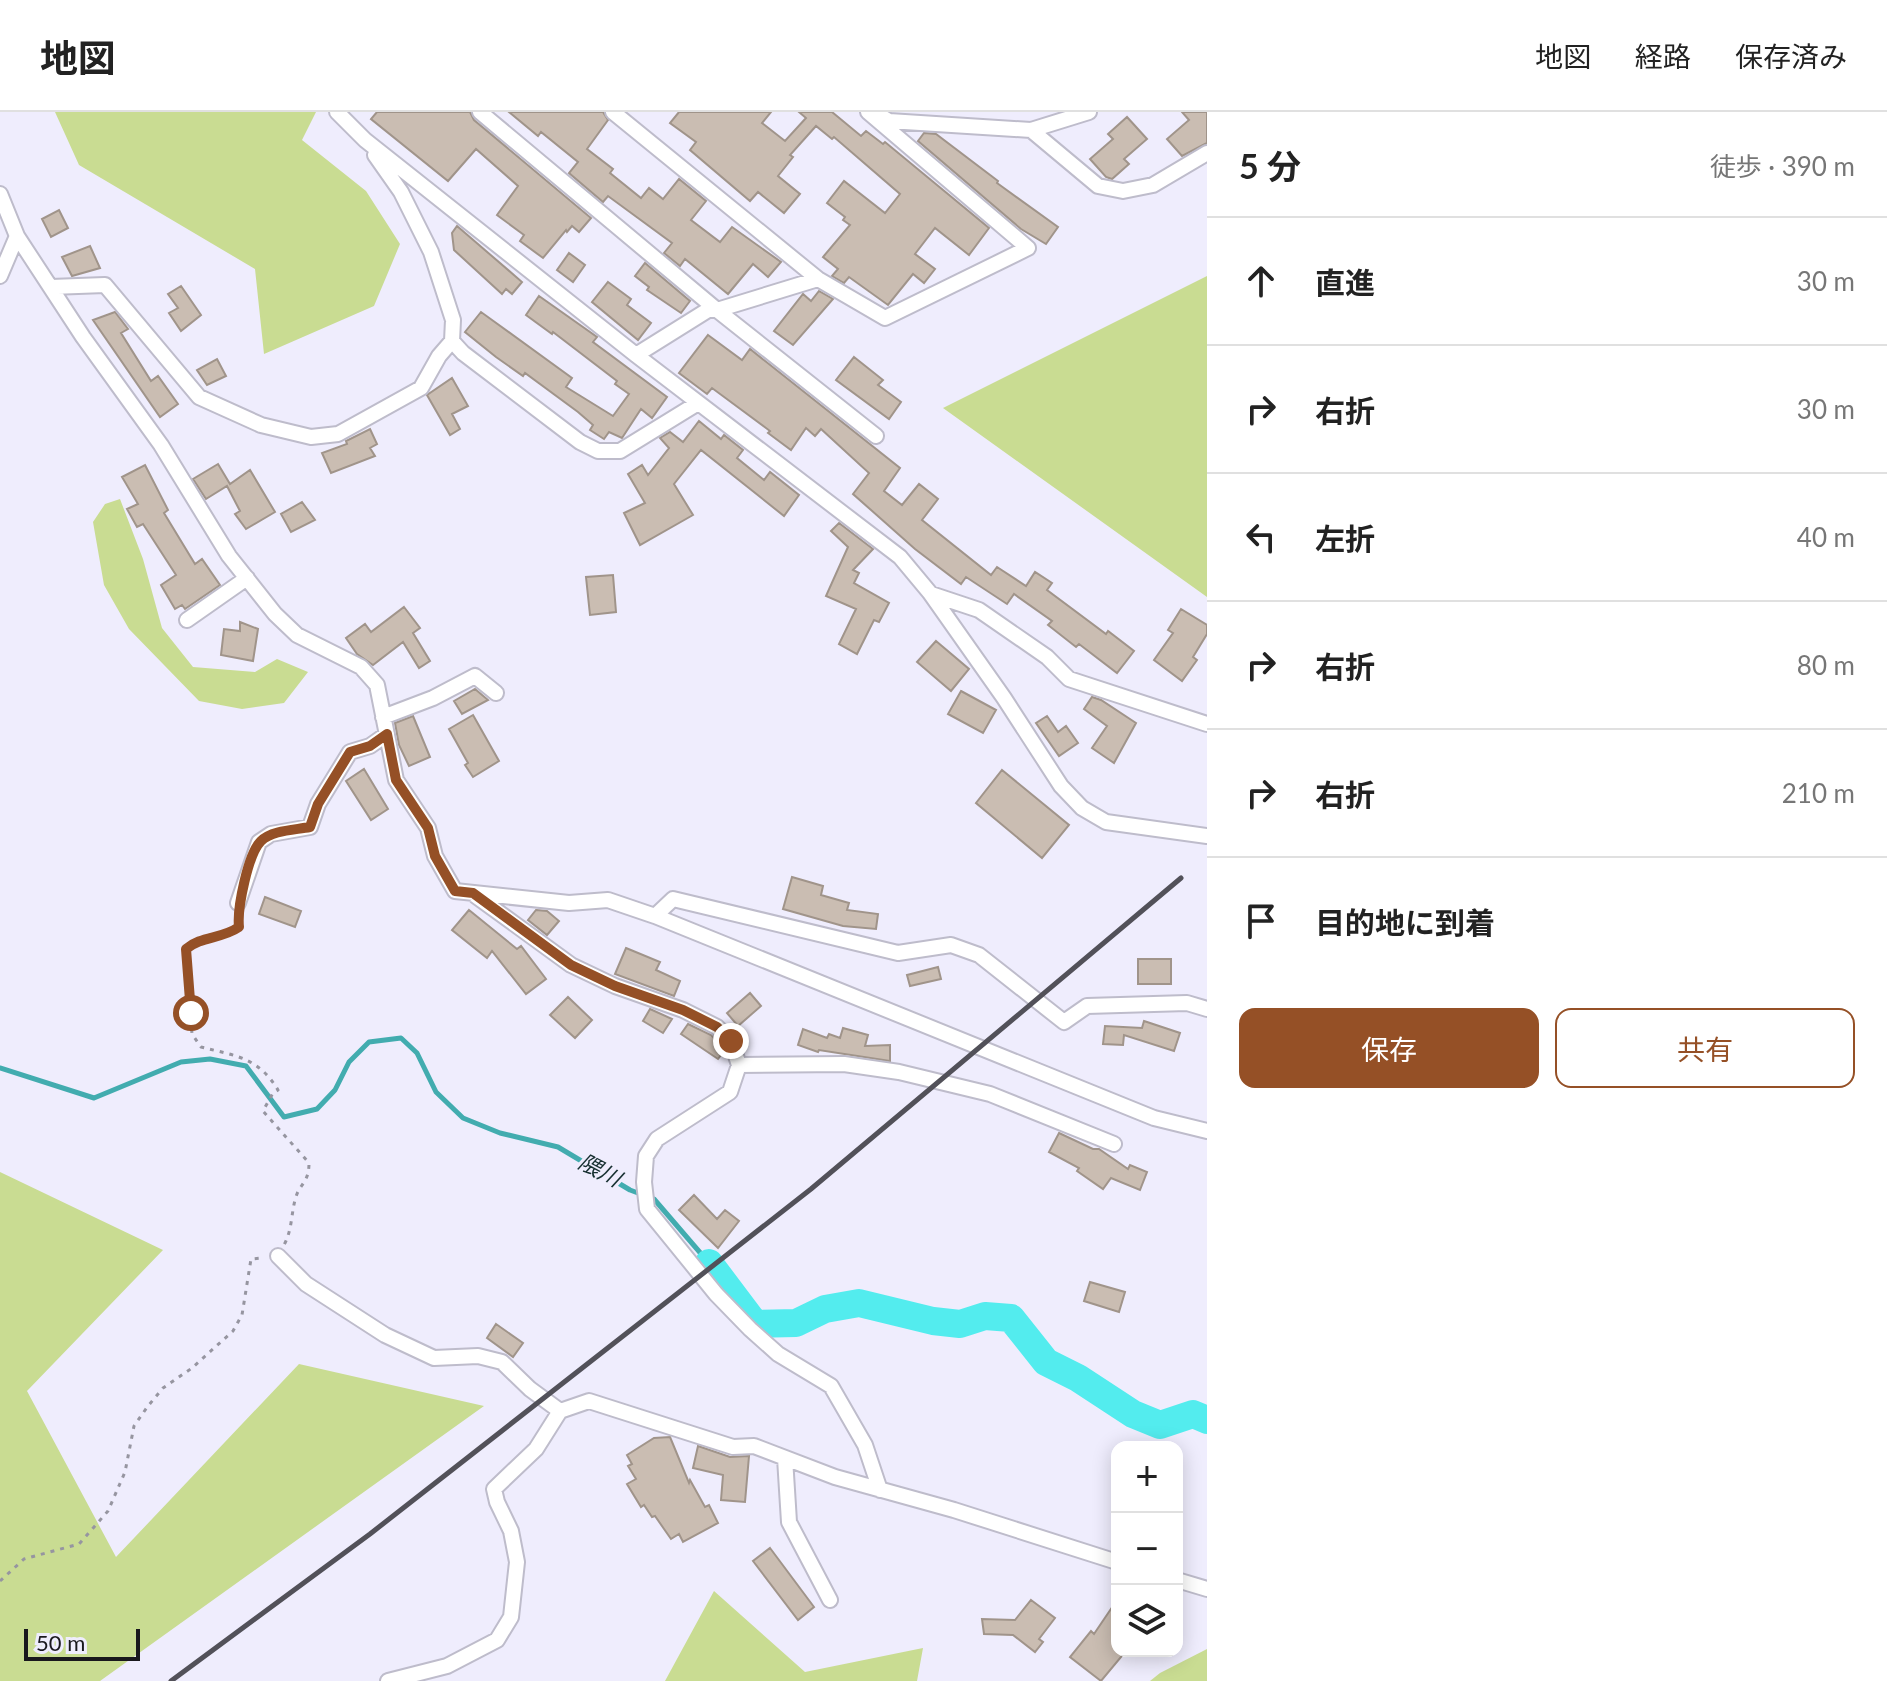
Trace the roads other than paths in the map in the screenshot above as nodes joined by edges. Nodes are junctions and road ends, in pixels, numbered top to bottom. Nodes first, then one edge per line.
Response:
1 (337, 112) edge
2 (480, 112) edge
3 (613, 112) edge
4 (870, 112) edge
5 (1089, 112) edge
6 (1031, 130) junction
7 (365, 140) junction
8 (1207, 153) edge
9 (0, 194) edge
10 (17, 236) junction
11 (0, 276) edge
12 (818, 279) junction
13 (51, 287) junction
14 (717, 310) junction
15 (452, 341) junction
16 (636, 355) junction
17 (698, 403) junction
18 (876, 436) dead end
19 (247, 578) junction
20 (930, 593) junction
21 (187, 620) dead end
22 (496, 693) dead end
23 (383, 717) junction
24 (1207, 724) edge
25 (387, 734) junction
26 (1207, 836) edge
27 (473, 893) junction
28 (238, 903) road end
29 (655, 916) junction
30 (1207, 1009) edge
31 (739, 1065) junction
32 (1207, 1131) edge
33 (1114, 1144) dead end
34 (278, 1256) road end
35 (560, 1411) junction
36 (785, 1458) junction
37 (880, 1490) junction
38 (1111, 1560) edge
39 (1183, 1582) edge
40 (1207, 1589) edge
41 (830, 1600) dead end
42 (388, 1681) edge

1 - 7 street
2 - 14 street
3 - 12 street
4 - 6 street
4 - 12 street
5 - 6 street
6 - 8 street
7 - 15 street
7 - 16 street
9 - 10 street
10 - 11 street
10 - 13 street
12 - 14 street
13 - 15 street
13 - 19 street
14 - 16 street
14 - 18 street
15 - 17 street
16 - 17 street
17 - 20 street
19 - 21 street
19 - 23 street
20 - 24 street
20 - 26 street
22 - 23 street
23 - 25 street
25 - 27 street
25 - 28 street
27 - 29 street
27 - 31 street
29 - 30 street
29 - 32 street
31 - 33 street
31 - 37 street
34 - 35 street
35 - 36 street
35 - 42 street
36 - 37 street
36 - 41 street
37 - 38 street
39 - 40 street

